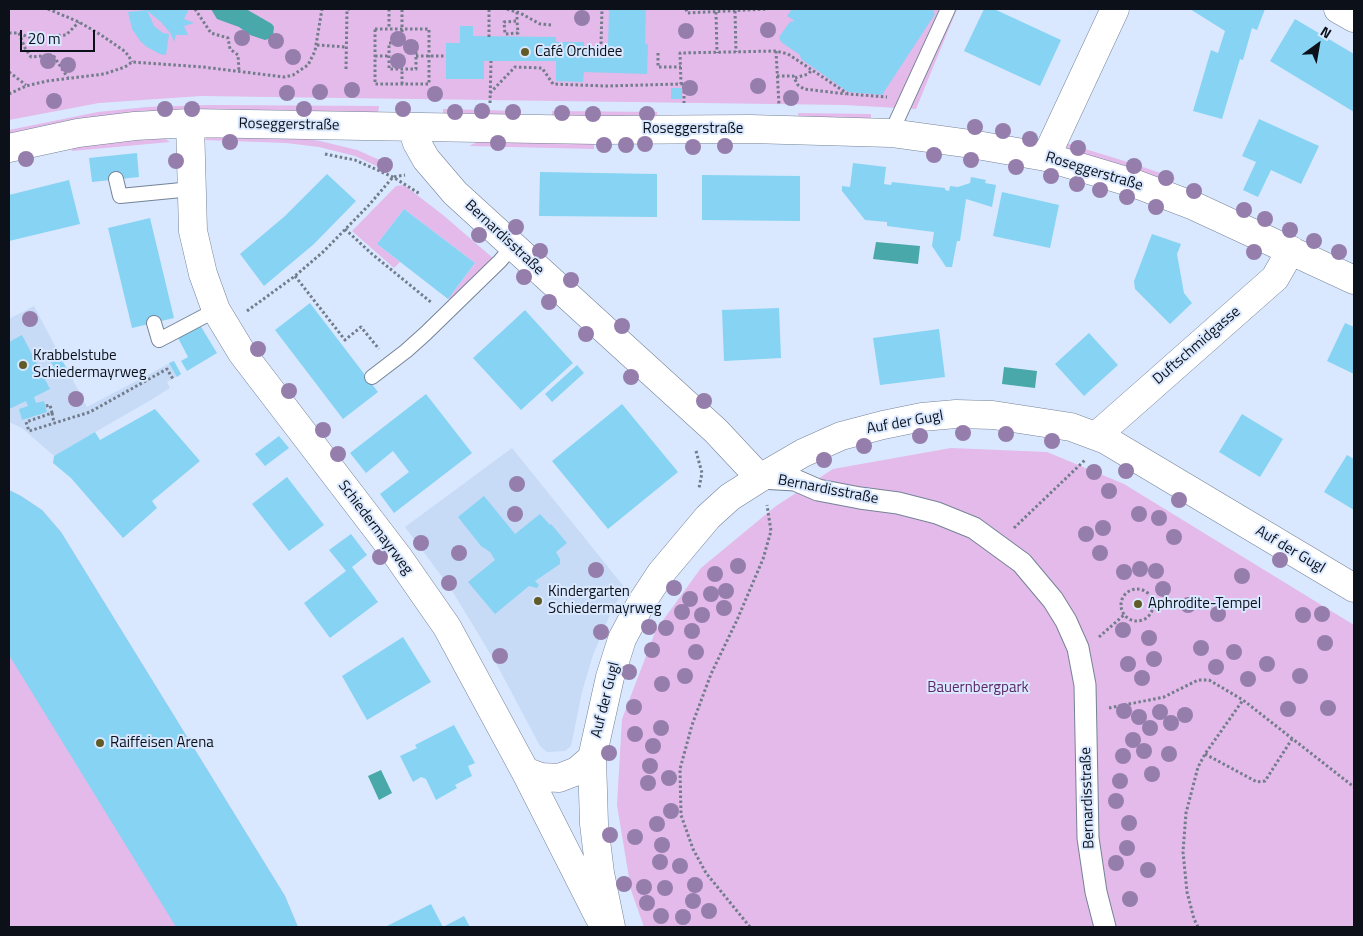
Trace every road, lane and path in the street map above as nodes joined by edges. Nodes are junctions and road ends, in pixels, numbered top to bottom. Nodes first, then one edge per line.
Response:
1 (48, 9) edge
2 (195, 9) edge
3 (322, 9) edge
4 (349, 9) edge
5 (389, 9) edge
6 (402, 9) edge
7 (489, 9) edge
8 (507, 9) edge
9 (602, 9) edge
10 (686, 9) edge
11 (768, 9) edge
12 (948, 9) edge
13 (1115, 9) edge
14 (1338, 9) edge
15 (735, 11) junction
16 (517, 12) junction
17 (716, 12) junction
18 (1354, 18) edge
19 (517, 21) junction
20 (79, 22) junction
21 (551, 25) dead end
22 (389, 29) junction
23 (402, 29) junction
24 (9, 33) edge
25 (18, 33) junction
26 (489, 37) dead end
27 (402, 42) junction
28 (601, 44) dead end
29 (317, 46) junction
30 (346, 46) junction
31 (776, 51) junction
32 (736, 52) junction
33 (658, 53) dead end
34 (717, 53) junction
35 (375, 56) junction
36 (389, 56) junction
37 (416, 56) junction
38 (429, 56) junction
39 (446, 56) dead end
40 (491, 61) dead end
41 (132, 62) junction
42 (681, 67) junction
43 (346, 69) dead end
44 (402, 69) junction
45 (812, 70) junction
46 (239, 71) junction
47 (9, 72) edge
48 (777, 76) junction
49 (68, 78) junction
50 (796, 78) junction
51 (402, 84) junction
52 (26, 86) junction
53 (490, 93) junction
54 (9, 94) edge
55 (848, 94) junction
56 (906, 99) junction
57 (490, 105) dead end
58 (779, 110) dead end
59 (190, 123) junction
60 (412, 128) junction
61 (891, 133) junction
62 (9, 148) edge
63 (319, 152) dead end
64 (1046, 157) junction
65 (393, 177) junction
66 (116, 180) dead end
67 (192, 189) junction
68 (425, 198) dead end
69 (345, 229) junction
70 (512, 247) junction
71 (1291, 250) junction
72 (295, 276) junction
73 (1354, 280) edge
74 (228, 313) junction
75 (446, 314) junction
76 (154, 323) dead end
77 (390, 364) junction
78 (372, 377) dead end
79 (173, 379) dead end
80 (46, 406) dead end
81 (52, 412) junction
82 (54, 423) junction
83 (694, 442) dead end
84 (1093, 446) junction
85 (760, 478) junction
86 (697, 496) dead end
87 (997, 544) junction
88 (1354, 588) edge
89 (1125, 614) junction
90 (1078, 648) junction
91 (1243, 700) junction
92 (1086, 712) junction
93 (1292, 739) junction
94 (1205, 754) junction
95 (592, 758) junction
96 (525, 771) junction
97 (1354, 786) edge
98 (604, 927) edge
99 (611, 927) edge
100 (750, 927) edge
101 (1105, 927) edge
102 (1198, 927) edge

1 - 20 path
2 - 46 path
3 - 29 path
4 - 30 path
5 - 22 path
6 - 23 path
7 - 26 path
8 - 16 path
9 - 28 path
10 - 17 path
11 - 15 path
12 - 56 lane
13 - 64 street
14 - 18 street
15 - 17 path
15 - 32 path
16 - 19 path
16 - 21 path
17 - 34 path
19 - 19 path
20 - 25 path
20 - 41 path
22 - 23 path
22 - 35 path
23 - 27 path
23 - 38 path
24 - 25 path
25 - 49 path
27 - 36 path
27 - 37 path
29 - 30 path
29 - 46 path
30 - 43 path
31 - 32 path
31 - 45 path
31 - 48 path
32 - 34 path
33 - 42 path
34 - 42 path
35 - 36 path
35 - 51 path
36 - 44 path
37 - 38 path
37 - 44 path
38 - 39 path
38 - 51 path
40 - 53 path
41 - 46 path
41 - 49 path
42 - 53 path
44 - 51 path
45 - 50 path
45 - 55 path
47 - 52 path
48 - 50 path
48 - 58 path
49 - 52 path
50 - 55 path
52 - 54 path
53 - 57 path
55 - 56 path
56 - 61 lane
59 - 60 street, Roseggerstraße
59 - 62 street, Roseggerstraße
59 - 67 street, Schiedermayrweg
60 - 61 street, Roseggerstraße
60 - 70 street, Bernardisstraße
61 - 64 street, Roseggerstraße
63 - 65 path
64 - 71 street, Roseggerstraße
65 - 68 path
65 - 69 path
66 - 67 lane
67 - 74 street, Schiedermayrweg
69 - 72 path
69 - 75 path
70 - 75 lane
70 - 85 street, Bernardisstraße
71 - 73 street, Roseggerstraße
71 - 84 street, Duftschmidgasse
72 - 74 path
72 - 77 path
74 - 76 lane
74 - 96 street, Schiedermayrweg
75 - 77 lane
77 - 78 lane
79 - 82 path
80 - 81 path
81 - 82 path
81 - 82 path
83 - 86 path
84 - 85 street, Auf der Gugl
84 - 87 path
84 - 88 street, Auf der Gugl
85 - 87 street, Bernardisstraße
85 - 95 street, Auf der Gugl
85 - 100 path
87 - 90 street, Bernardisstraße
89 - 89 path
89 - 90 path
90 - 92 street, Bernardisstraße
91 - 92 path
91 - 93 path
91 - 94 path
92 - 101 street, Bernardisstraße
93 - 94 path
93 - 97 path
94 - 102 path
95 - 96 street, Auf der Gugl
95 - 99 street, Auf der Gugl
96 - 98 street, Schiedermayrweg

